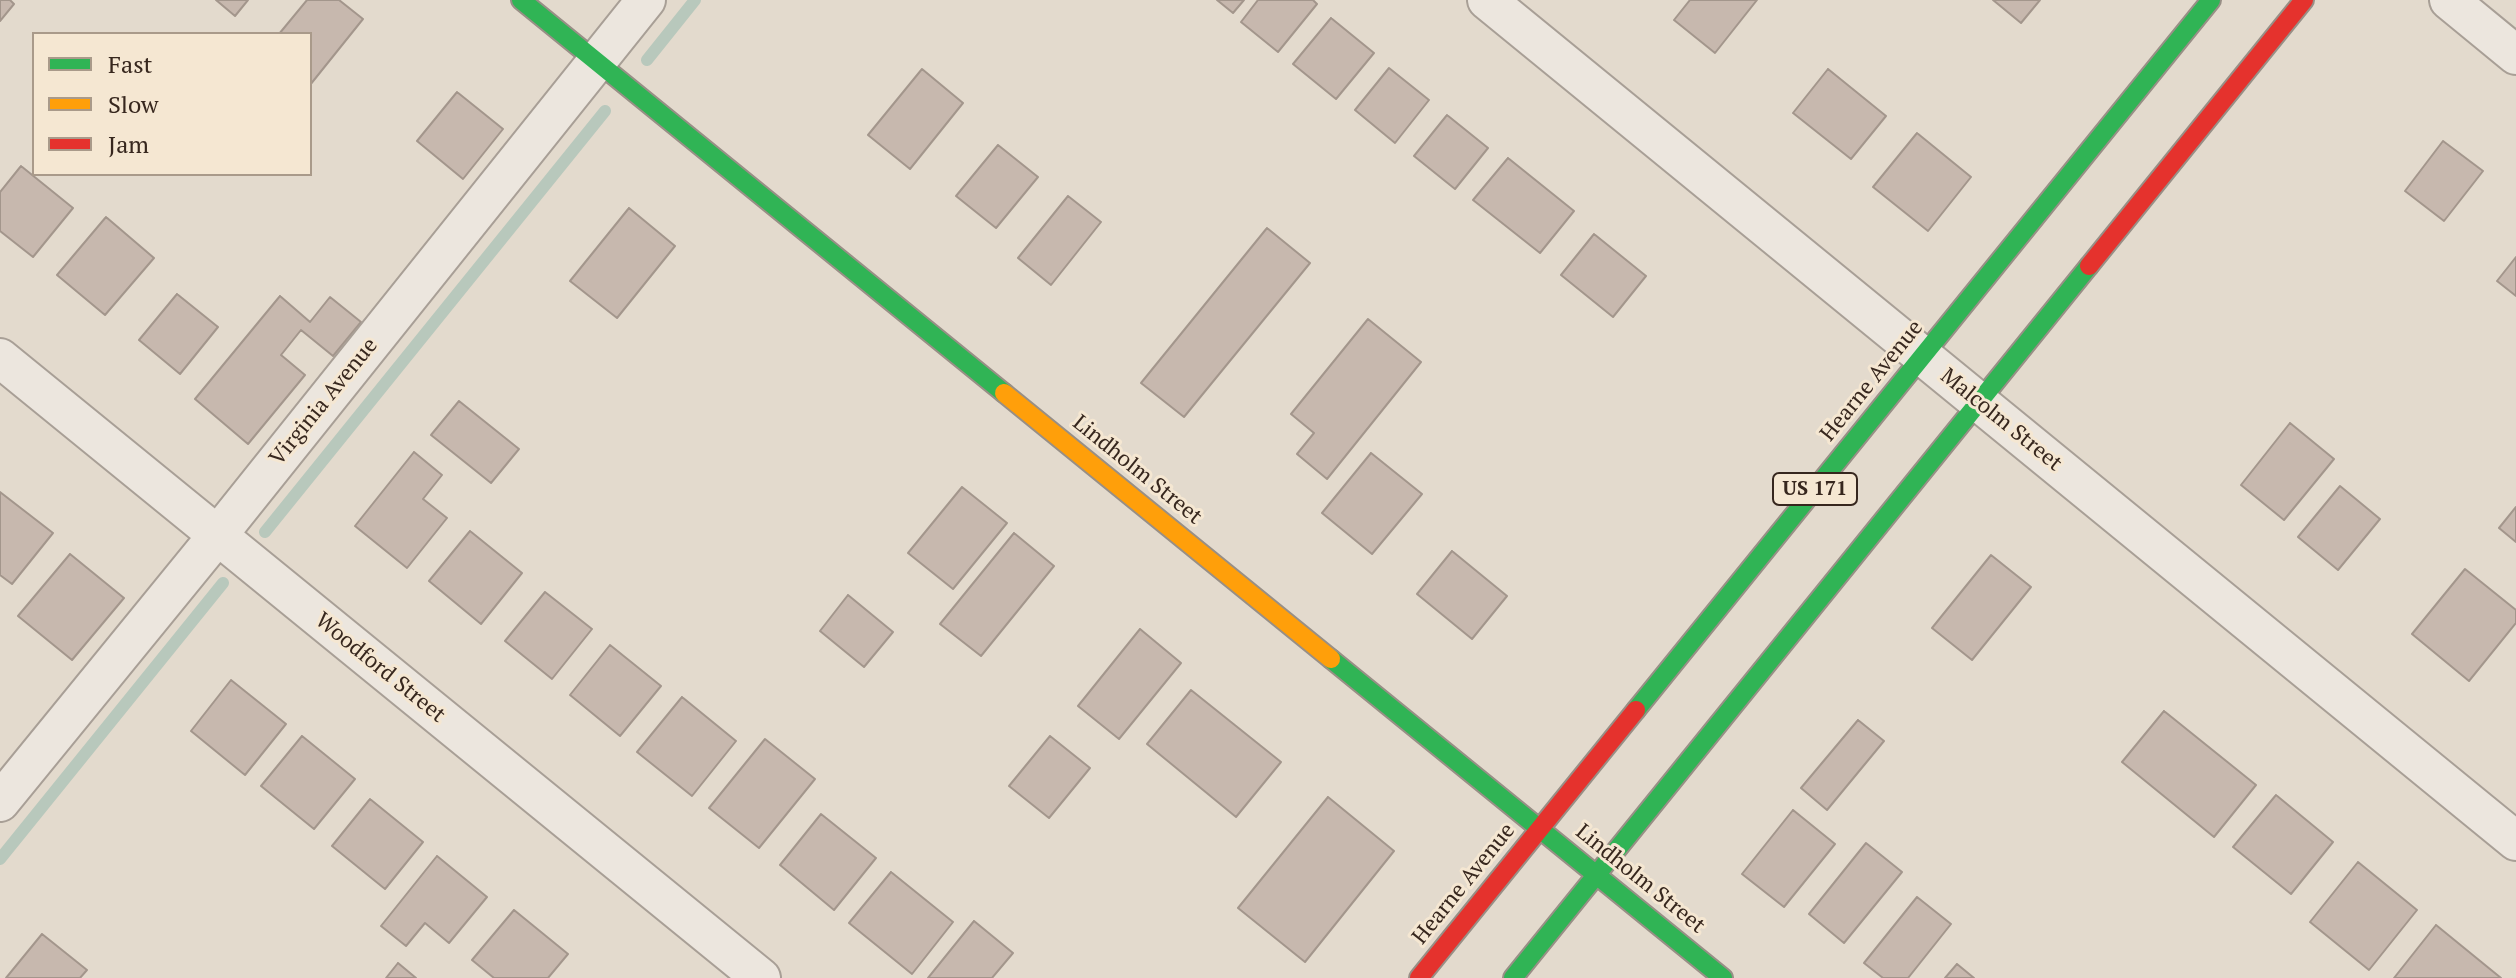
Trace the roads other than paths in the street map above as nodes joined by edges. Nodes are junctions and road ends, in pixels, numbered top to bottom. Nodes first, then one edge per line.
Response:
1 (521, 0) edge
2 (646, 0) edge
3 (1487, 0) edge
4 (2211, 0) edge
5 (2304, 0) edge
6 (2449, 0) edge
7 (2516, 55) edge
8 (596, 61) junction
9 (1923, 356) junction
10 (0, 358) edge
11 (1979, 402) junction
12 (217, 536) junction
13 (0, 802) edge
14 (1540, 828) junction
15 (2516, 841) edge
16 (1597, 874) junction
17 (761, 978) edge
18 (1419, 978) edge
19 (1513, 978) edge
20 (1723, 978) edge

1 - 8 main road, Lindholm Street
2 - 8 street, Virginia Avenue
3 - 9 street, Malcolm Street
4 - 9 main road, Hearne Avenue / US 171
5 - 11 main road, US 171
6 - 7 street
8 - 12 street, Virginia Avenue
8 - 14 main road, Lindholm Street
9 - 11 street, Malcolm Street
9 - 14 main road, Hearne Avenue / US 171
10 - 12 street, Woodford Street
11 - 15 street, Malcolm Street
11 - 16 main road, US 171
12 - 13 street, Virginia Avenue
12 - 17 street, Woodford Street
14 - 16 main road, Lindholm Street
14 - 18 main road, Hearne Avenue / US 171
16 - 19 main road, US 171
16 - 20 main road, Lindholm Street

